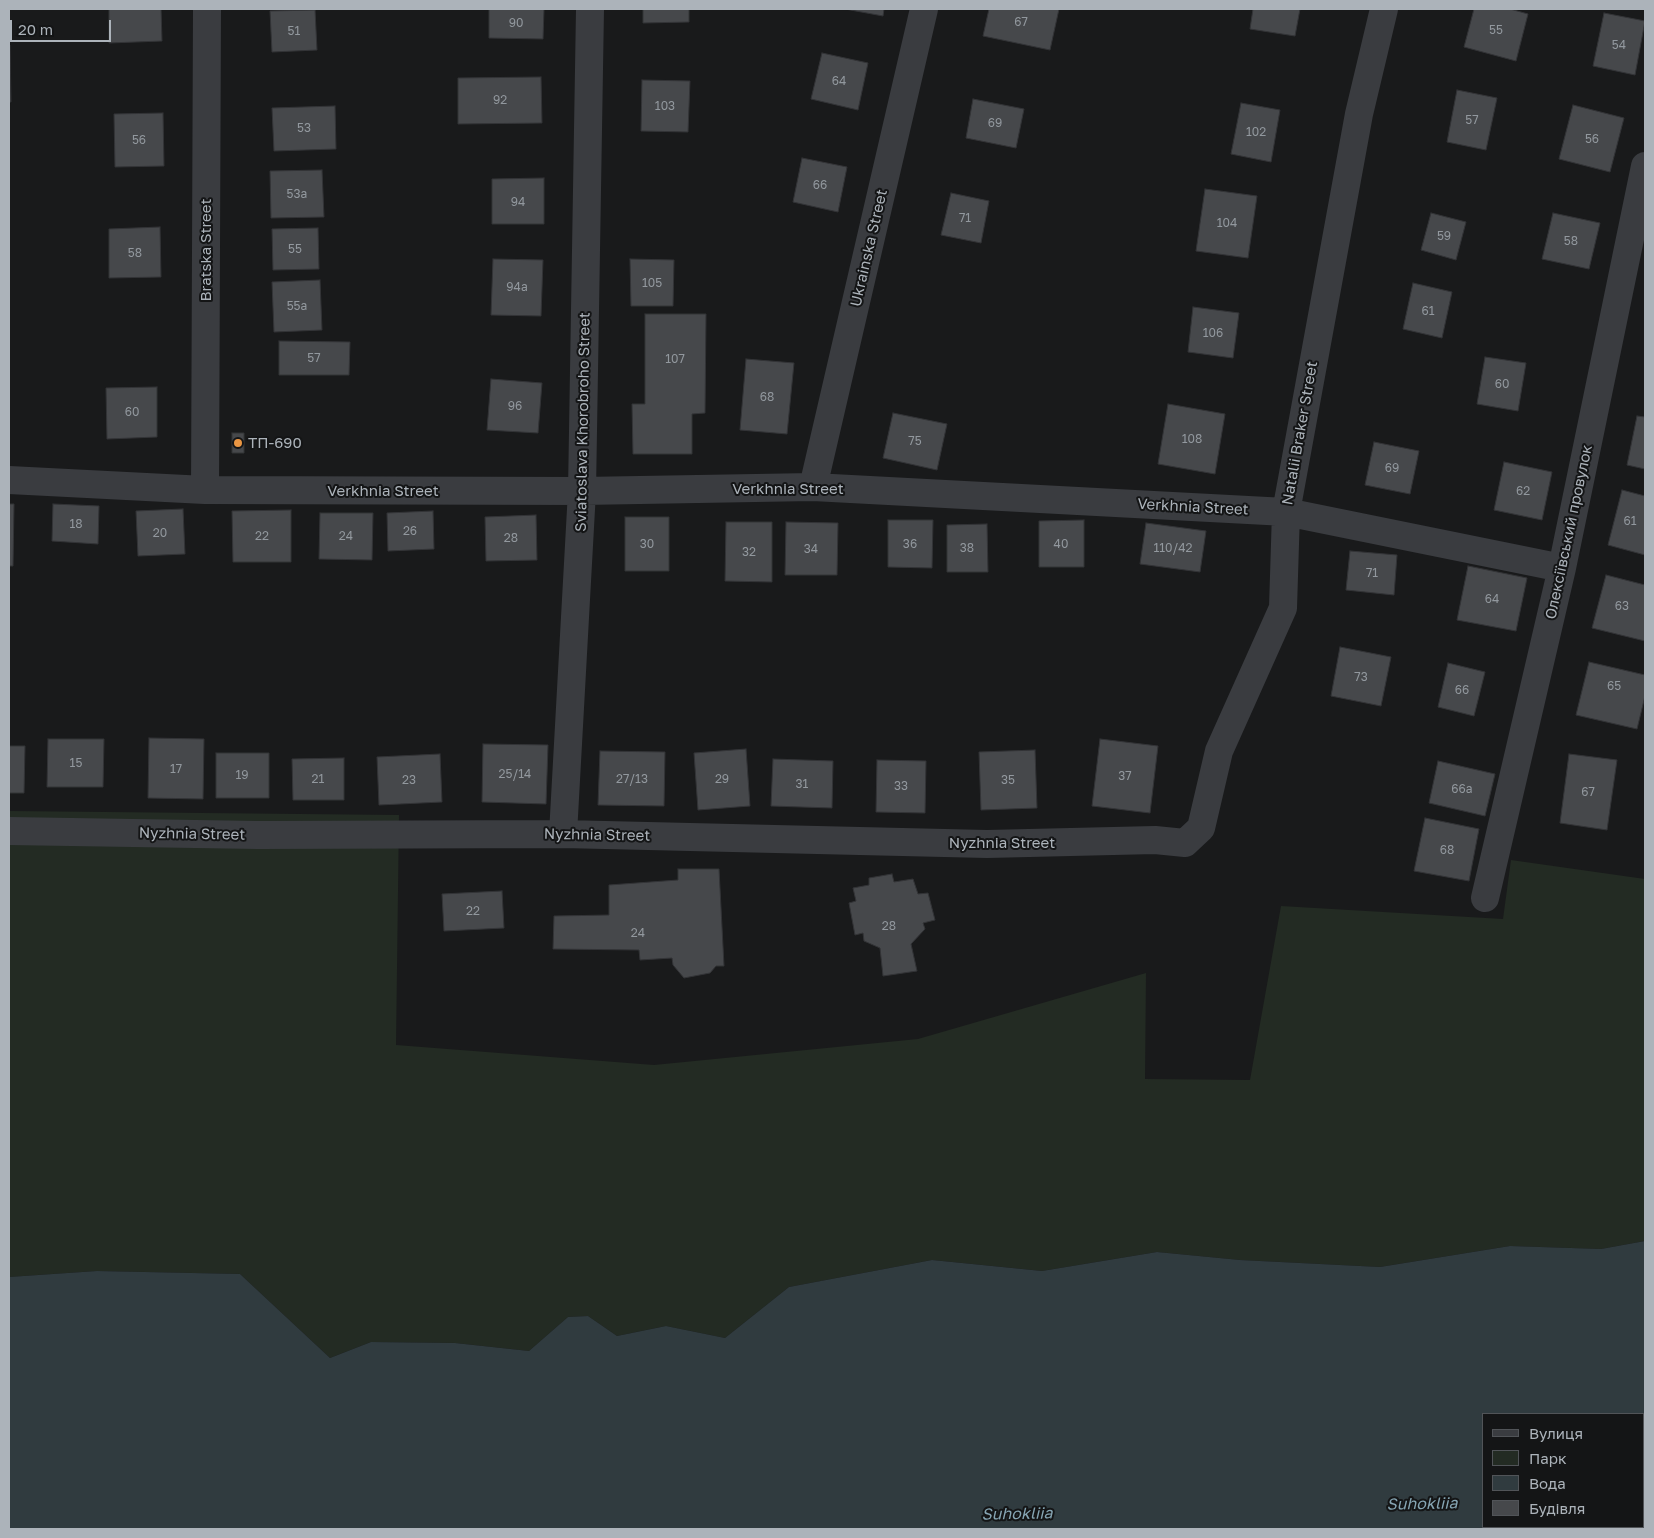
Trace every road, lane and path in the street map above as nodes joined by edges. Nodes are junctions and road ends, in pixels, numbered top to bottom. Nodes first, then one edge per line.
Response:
1 (207, 9) edge
2 (590, 9) edge
3 (924, 9) edge
4 (1384, 9) edge
5 (1645, 166) edge
6 (9, 480) edge
7 (813, 488) junction
8 (205, 490) junction
9 (582, 492) junction
10 (1286, 512) junction
11 (1562, 568) junction
12 (9, 831) edge
13 (563, 834) junction
14 (1185, 842) joint
15 (1485, 898) dead end

1 - 8 street, Bratska Street
2 - 9 street, Sviatoslava Khorobroho Street
3 - 7 street, Ukrainska Street
4 - 10 street, Natalii Braker Street
5 - 11 street, Олексіївський провулок
6 - 8 street, Verkhnia Street
7 - 9 street, Verkhnia Street
7 - 10 street, Verkhnia Street
8 - 9 street, Verkhnia Street
9 - 13 street, Sviatoslava Khorobroho Street
10 - 11 street, Verkhnia Street
10 - 14 street, Natalii Braker Street
11 - 15 street, Олексіївський провулок
12 - 13 street, Nyzhnia Street
13 - 14 street, Nyzhnia Street

